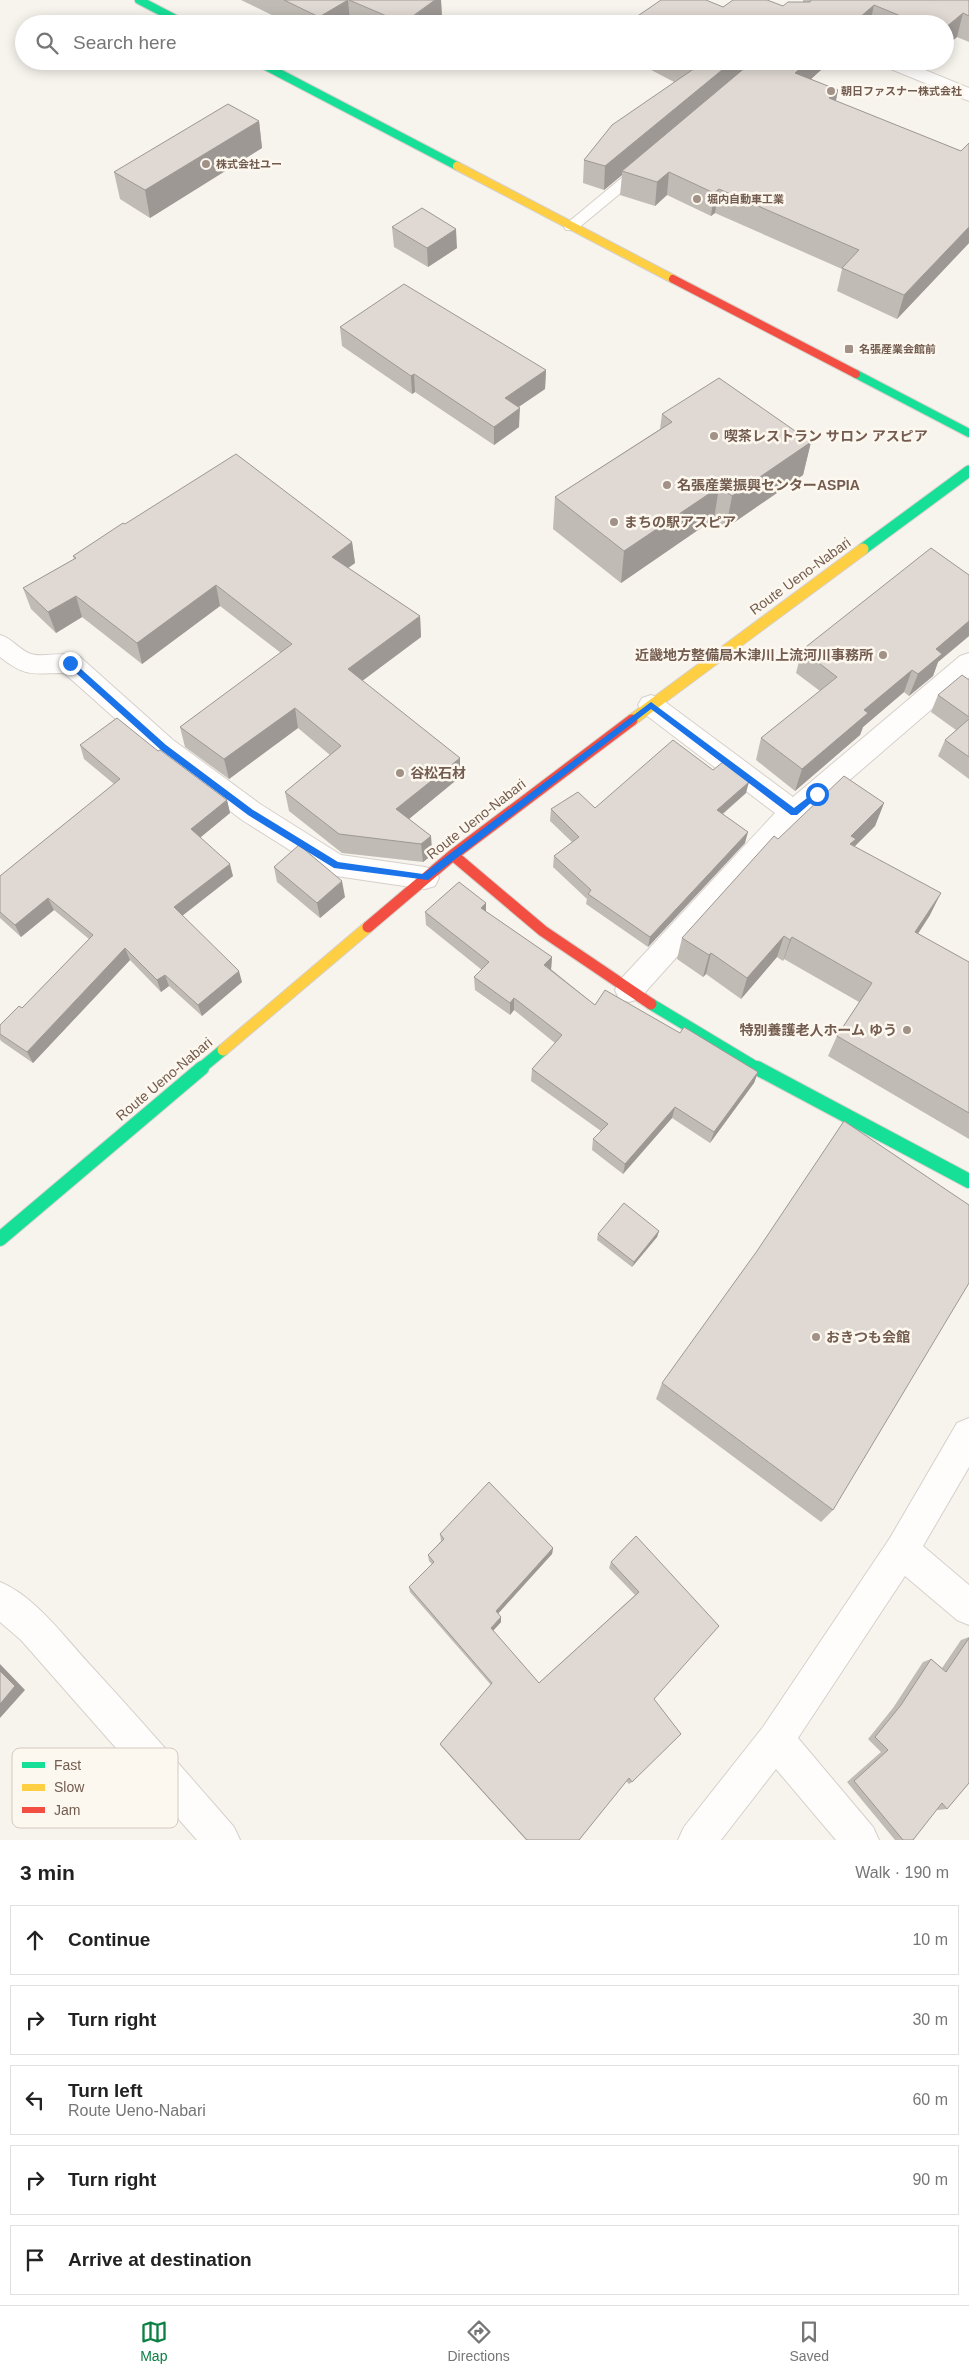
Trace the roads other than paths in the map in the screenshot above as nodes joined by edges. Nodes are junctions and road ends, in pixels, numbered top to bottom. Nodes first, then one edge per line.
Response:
1 (140, 0) edge
2 (168, 15) edge
3 (273, 70) edge
4 (909, 70) edge
5 (969, 95) edge
6 (655, 157) edge
7 (571, 227) junction
8 (969, 432) edge
9 (969, 471) edge
10 (0, 644) edge
11 (969, 663) edge
12 (651, 705) junction
13 (794, 812) junction
14 (453, 855) junction
15 (425, 878) junction
16 (629, 990) junction
17 (969, 1181) edge
18 (0, 1239) edge
19 (969, 1435) edge
20 (902, 1550) junction
21 (0, 1599) edge
22 (969, 1608) edge
23 (776, 1740) junction
24 (141, 1748) edge
25 (178, 1790) edge
26 (221, 1840) edge
27 (697, 1840) edge
28 (860, 1840) edge

1 - 2 street
3 - 7 street
4 - 5 street
6 - 7 lane
7 - 8 street
9 - 12 street, Route Ueno-Nabari
10 - 15 street
11 - 13 street
12 - 13 street
12 - 14 street, Route Ueno-Nabari
13 - 16 street
14 - 15 street, Route Ueno-Nabari
14 - 16 street
15 - 18 street, Route Ueno-Nabari
16 - 17 street
19 - 20 street
20 - 22 street
20 - 23 street
21 - 24 street
23 - 27 street
23 - 28 street
25 - 26 street

